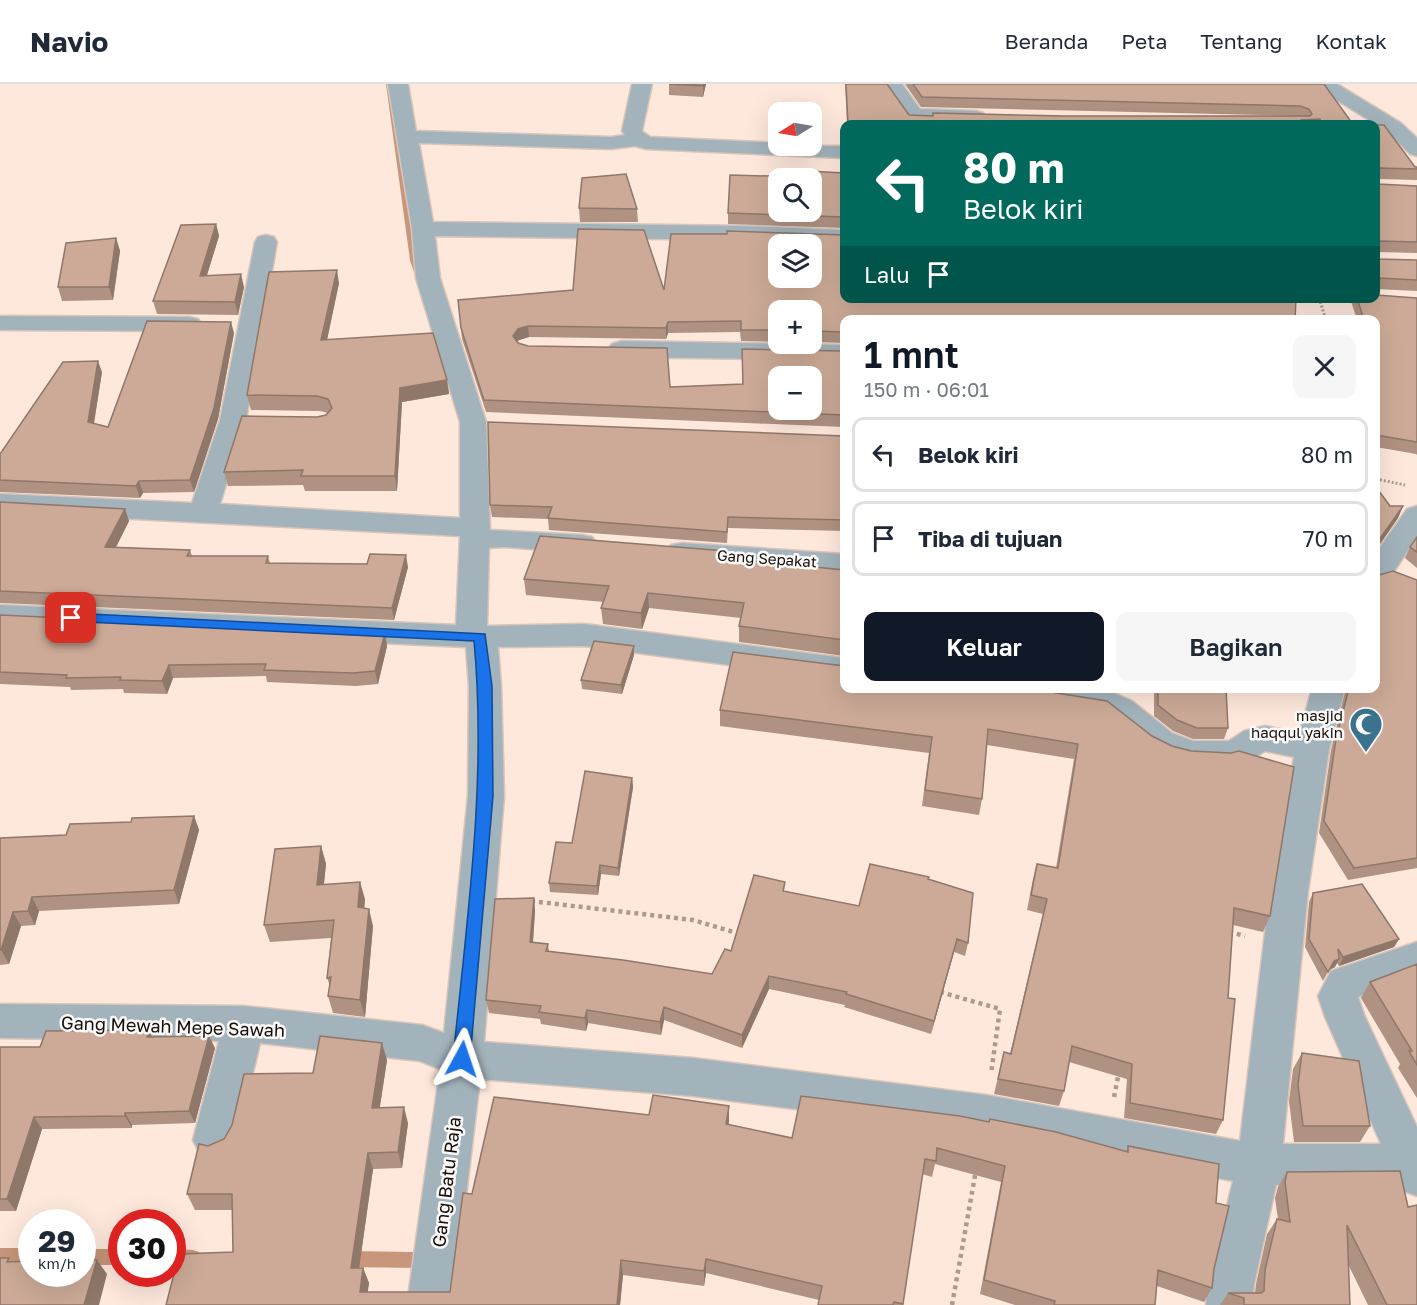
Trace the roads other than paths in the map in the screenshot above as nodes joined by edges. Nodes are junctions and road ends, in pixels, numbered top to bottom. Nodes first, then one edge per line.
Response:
1 (398, 84) edge
2 (642, 84) edge
3 (892, 84) edge
4 (1324, 84) edge
5 (994, 117) edge
6 (916, 120) edge
7 (1375, 120) edge
8 (1385, 127) edge
9 (408, 137) junction
10 (638, 139) junction
11 (1417, 150) edge
12 (840, 152) edge
13 (423, 229) junction
14 (840, 237) edge
15 (267, 243) dead end
16 (0, 323) edge
17 (231, 324) junction
18 (599, 348) edge
19 (840, 353) edge
20 (0, 502) edge
21 (203, 512) junction
22 (1417, 515) edge
23 (474, 534) junction
24 (610, 546) edge
25 (657, 550) edge
26 (840, 564) edge
27 (1389, 571) edge
28 (0, 615) edge
29 (476, 636) junction
30 (840, 668) edge
31 (1033, 693) edge
32 (1328, 693) edge
33 (1312, 750) junction
34 (1417, 958) edge
35 (0, 1021) edge
36 (244, 1024) junction
37 (445, 1052) junction
38 (215, 1140) edge
39 (1259, 1165) junction
40 (1414, 1169) edge
41 (430, 1305) edge
42 (1229, 1305) edge

1 - 9 street, Gang Batu Raja
2 - 10 street
3 - 6 street
4 - 7 street
5 - 6 street
8 - 11 street
9 - 10 street
9 - 13 street, Gang Batu Raja
10 - 12 street
13 - 14 street
13 - 23 street, Gang Batu Raja
15 - 17 street
16 - 17 street
17 - 21 street
18 - 19 street
20 - 21 street
21 - 23 street
22 - 27 street
23 - 24 street
23 - 29 street, Gang Batu Raja
25 - 26 street, Gang Sepakat
28 - 29 street
29 - 30 street
29 - 37 street, Gang Batu Raja
31 - 33 street
32 - 33 street
33 - 39 street
34 - 40 street
35 - 36 street, Gang Mewah Mepe Sawah
36 - 37 street, Gang Mewah Mepe Sawah
36 - 38 street
37 - 39 street, Gang Mewah Mepe Sawah
37 - 41 street, Gang Batu Raja
39 - 40 street, Gang Mewah Mepe Sawah
39 - 42 street

